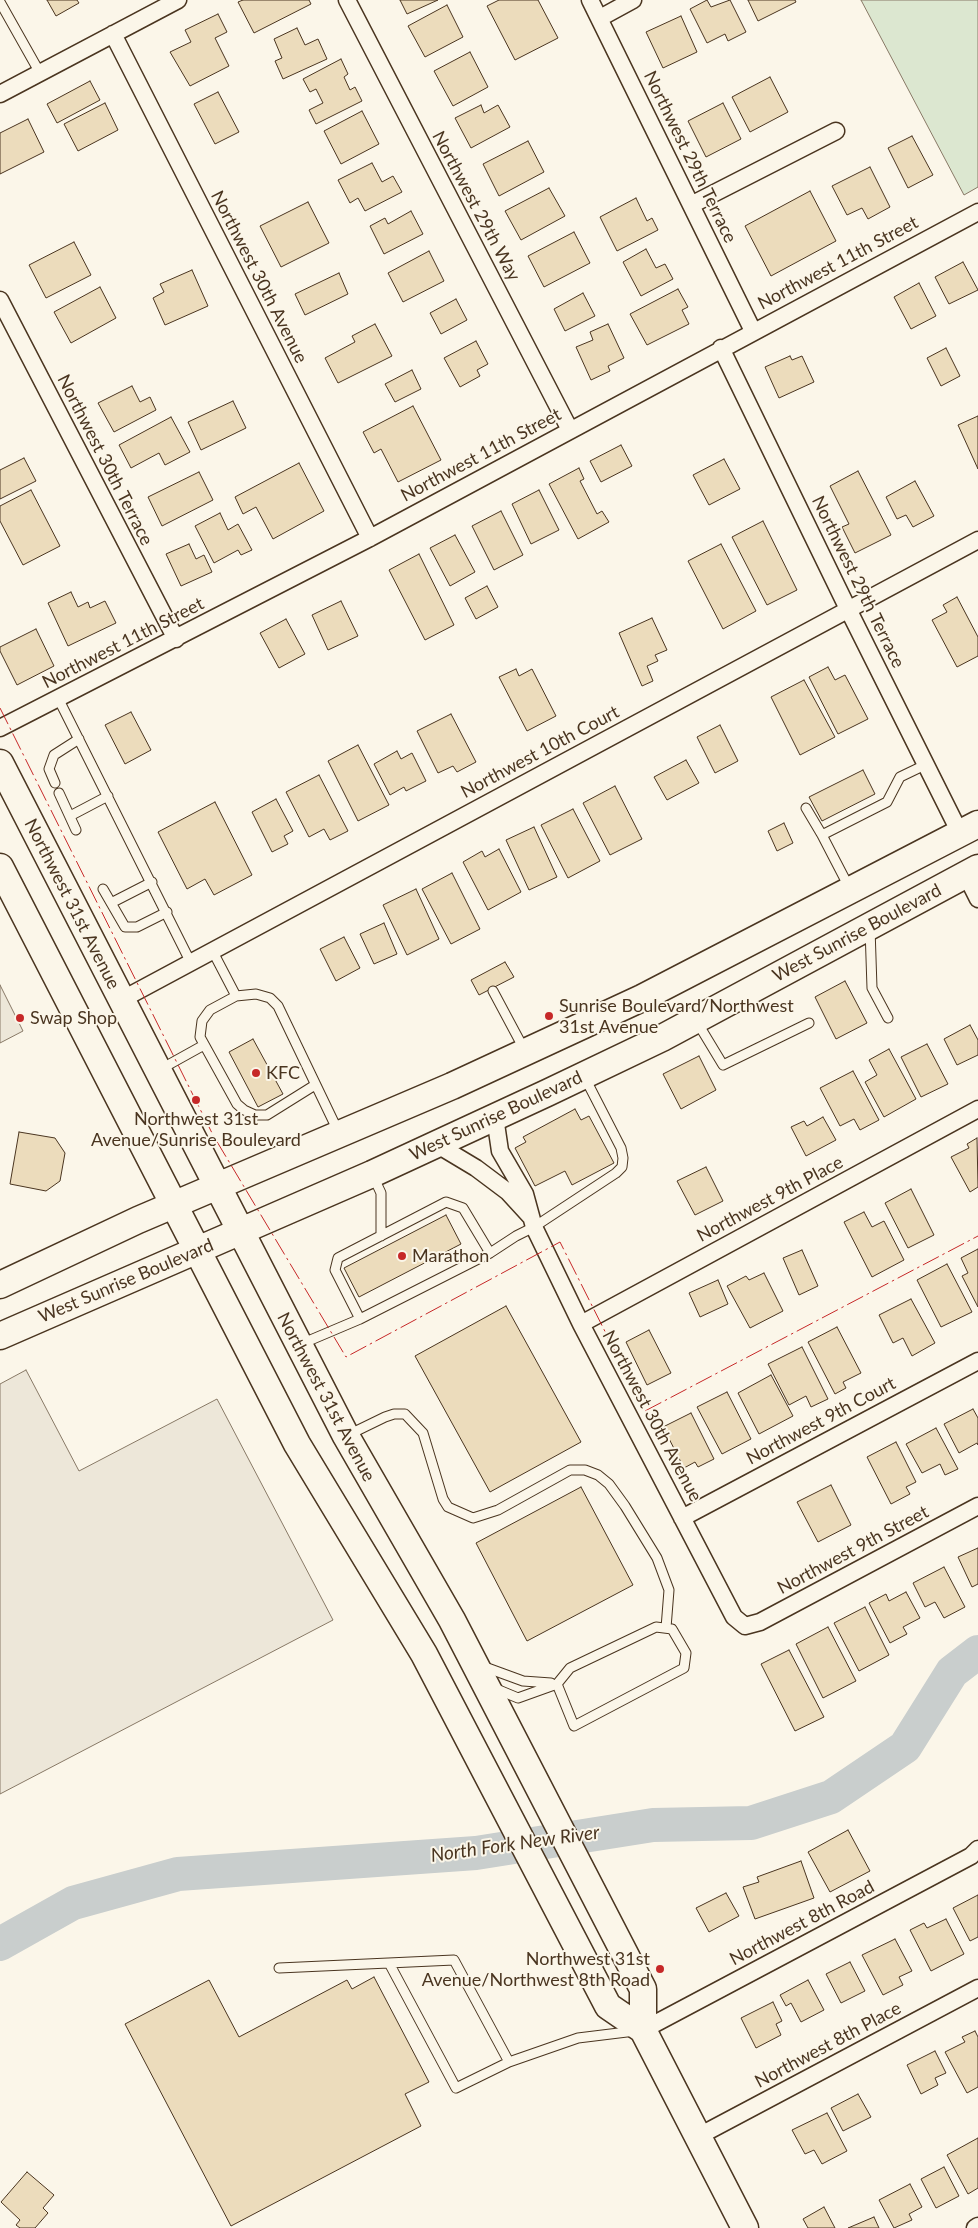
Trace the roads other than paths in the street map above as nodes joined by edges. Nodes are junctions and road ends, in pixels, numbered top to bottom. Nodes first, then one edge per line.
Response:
1 (178, 0) edge
2 (346, 0) edge
3 (590, 0) edge
4 (633, 0) edge
5 (0, 2) edge
6 (600, 18) junction
7 (113, 34) junction
8 (40, 73) junction
9 (0, 94) edge
10 (836, 131) dead end
11 (691, 205) junction
12 (978, 212) edge
13 (0, 300) edge
14 (753, 331) junction
15 (722, 348) junction
16 (570, 430) junction
17 (370, 538) junction
18 (978, 540) edge
19 (848, 610) junction
20 (176, 638) junction
21 (58, 698) junction
22 (0, 728) edge
23 (79, 739) junction
24 (0, 764) edge
25 (927, 764) junction
26 (55, 783) dead end
27 (59, 793) dead end
28 (108, 796) junction
29 (806, 808) dead end
30 (70, 816) junction
31 (76, 830) dead end
32 (972, 832) edge
33 (822, 835) junction
34 (0, 867) edge
35 (972, 871) edge
36 (152, 882) junction
37 (103, 889) dead end
38 (851, 891) junction
39 (978, 899) edge
40 (914, 902) junction
41 (111, 903) junction
42 (167, 912) junction
43 (870, 926) junction
44 (212, 950) junction
45 (191, 963) junction
46 (492, 991) dead end
47 (236, 996) junction
48 (121, 1000) junction
49 (888, 1018) dead end
50 (696, 1019) junction
51 (809, 1023) dead end
52 (204, 1044) junction
53 (525, 1052) junction
54 (157, 1071) junction
55 (584, 1076) junction
56 (315, 1085) junction
57 (978, 1109) edge
58 (494, 1117) junction
59 (338, 1134) junction
60 (436, 1144) junction
61 (372, 1174) junction
62 (216, 1186) junction
63 (173, 1205) junction
64 (532, 1223) junction
65 (240, 1232) junction
66 (380, 1236) junction
67 (197, 1251) junction
68 (490, 1253) junction
69 (0, 1285) edge
70 (360, 1319) junction
71 (581, 1324) junction
72 (0, 1336) edge
73 (299, 1345) junction
74 (978, 1361) edge
75 (346, 1436) junction
76 (978, 1506) edge
77 (682, 1518) junction
78 (745, 1626) joint
79 (666, 1628) junction
80 (424, 1654) junction
81 (480, 1674) junction
82 (557, 1684) junction
83 (978, 1849) edge
84 (389, 1963) junction
85 (279, 1968) dead end
86 (978, 1988) edge
87 (642, 2030) junction
88 (509, 2062) junction
89 (697, 2138) junction
90 (745, 2228) edge

1 - 7 street
2 - 16 street, Northwest 29th Way
3 - 6 street, Northwest 29th Terrace
4 - 6 street
5 - 8 lane
6 - 11 street, Northwest 29th Terrace
7 - 8 street
7 - 17 street, Northwest 30th Avenue
8 - 9 street
10 - 11 street
11 - 14 street, Northwest 29th Terrace
12 - 14 street, Northwest 11th Street
13 - 20 street, Northwest 30th Terrace
14 - 15 street, Northwest 11th Street
15 - 16 street, Northwest 11th Street
15 - 19 street, Northwest 29th Terrace
16 - 17 street, Northwest 11th Street
17 - 20 street, Northwest 11th Street
18 - 19 street, Northwest 10th Court
19 - 25 street, Northwest 29th Terrace
19 - 44 street, Northwest 10th Court
20 - 21 street, Northwest 11th Street
21 - 22 street, Northwest 11th Street
21 - 23 lane
23 - 26 lane
23 - 28 lane
24 - 48 main road, Northwest 31st Avenue
25 - 32 street, Northwest 29th Terrace
25 - 33 lane
27 - 30 lane
28 - 30 lane
28 - 36 lane
29 - 33 lane
30 - 31 lane
32 - 35 main road
32 - 38 main road
32 - 40 main road
33 - 38 lane
34 - 63 main road, Northwest 31st Avenue
35 - 39 street
35 - 40 main road, West Sunrise Boulevard
36 - 41 lane
36 - 42 lane
37 - 41 lane
38 - 53 main road
40 - 43 main road, West Sunrise Boulevard
41 - 42 lane
42 - 45 lane
43 - 49 lane
43 - 50 main road, West Sunrise Boulevard
44 - 45 street, Northwest 10th Court
44 - 47 lane
45 - 48 street, Northwest 10th Court
46 - 53 lane
47 - 52 lane
47 - 56 lane
48 - 54 main road, Northwest 31st Avenue
50 - 51 lane
50 - 55 main road, West Sunrise Boulevard
52 - 54 lane
52 - 56 lane
53 - 59 main road
54 - 62 main road, Northwest 31st Avenue
55 - 58 main road, West Sunrise Boulevard
55 - 64 lane
56 - 59 lane
57 - 71 street, Northwest 9th Place
58 - 60 main road, West Sunrise Boulevard
58 - 64 street, Northwest 30th Avenue
59 - 62 main road
60 - 61 main road, West Sunrise Boulevard
60 - 64 street, Northwest 30th Avenue
61 - 65 main road, West Sunrise Boulevard
61 - 66 lane
62 - 63 main road
62 - 65 main road, Northwest 31st Avenue
63 - 67 main road, Northwest 31st Avenue
63 - 69 main road
64 - 68 lane
64 - 71 street, Northwest 30th Avenue
65 - 67 main road, West Sunrise Boulevard
65 - 73 main road, Northwest 31st Avenue
66 - 68 lane
66 - 70 lane
67 - 72 main road, West Sunrise Boulevard
67 - 80 main road, Northwest 31st Avenue
68 - 70 lane
70 - 73 lane
71 - 77 street, Northwest 30th Avenue
73 - 75 main road, Northwest 31st Avenue
74 - 77 street, Northwest 9th Court
75 - 79 lane
75 - 81 main road, Northwest 31st Avenue
76 - 78 street, Northwest 9th Street
77 - 78 street, Northwest 30th Avenue
79 - 82 lane
79 - 82 lane
80 - 81 main road
80 - 87 main road, Northwest 31st Avenue
81 - 82 lane
81 - 82 lane
81 - 87 main road, Northwest 31st Avenue
83 - 87 street, Northwest 8th Road
84 - 85 lane
84 - 88 lane
84 - 88 lane
86 - 89 street, Northwest 8th Place
87 - 88 lane
87 - 89 main road, Northwest 31st Avenue
89 - 90 main road, Northwest 31st Avenue

